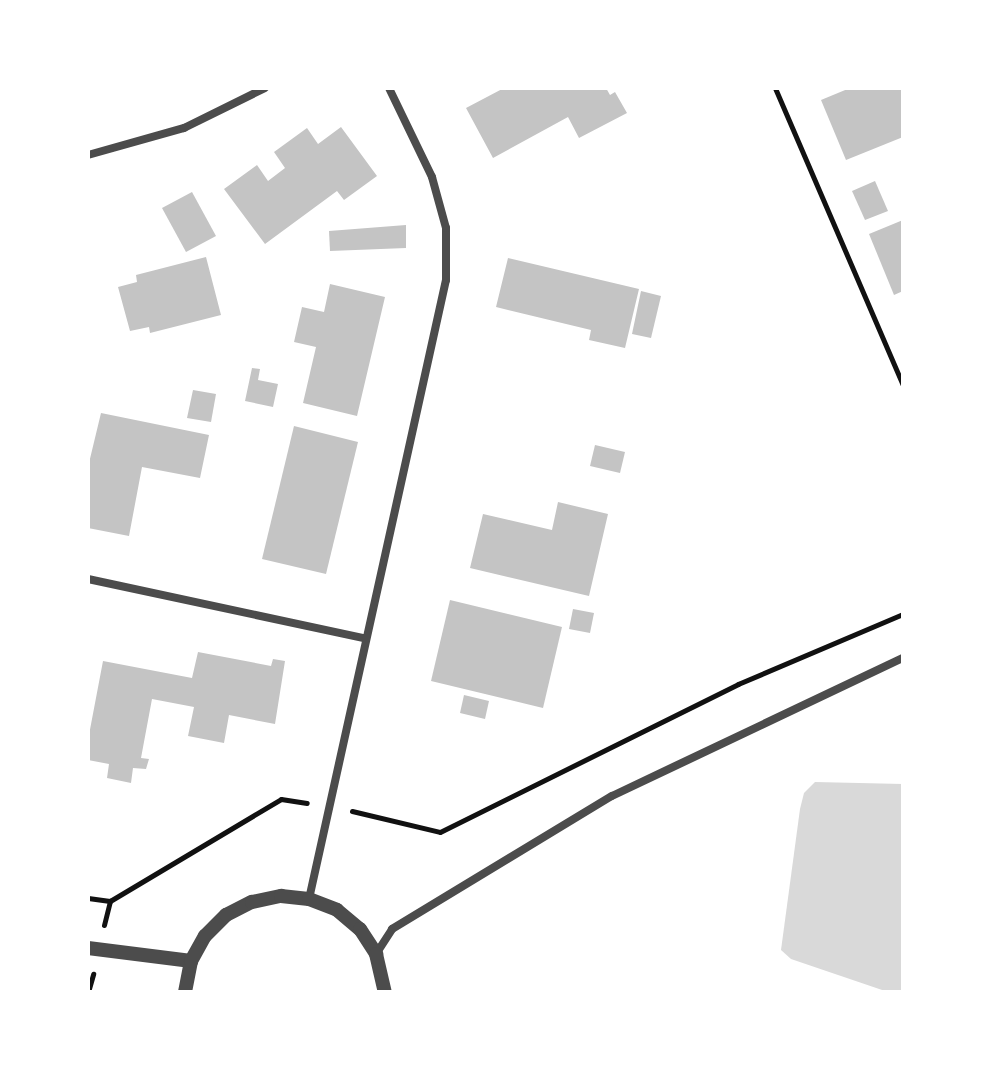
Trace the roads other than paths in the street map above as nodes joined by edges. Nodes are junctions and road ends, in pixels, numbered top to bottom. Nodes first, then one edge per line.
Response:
1 (265, 88) edge
2 (389, 88) edge
3 (88, 155) edge
4 (88, 579) edge
5 (364, 638) junction
6 (903, 658) edge
7 (309, 899) junction
8 (93, 949) edge
9 (376, 954) junction
10 (191, 961) junction
11 (185, 992) edge
12 (385, 992) edge

1 - 3 street
2 - 5 street
4 - 5 street
5 - 7 street
6 - 9 street
7 - 9 street
7 - 10 street
8 - 10 street
9 - 12 street
10 - 11 street

